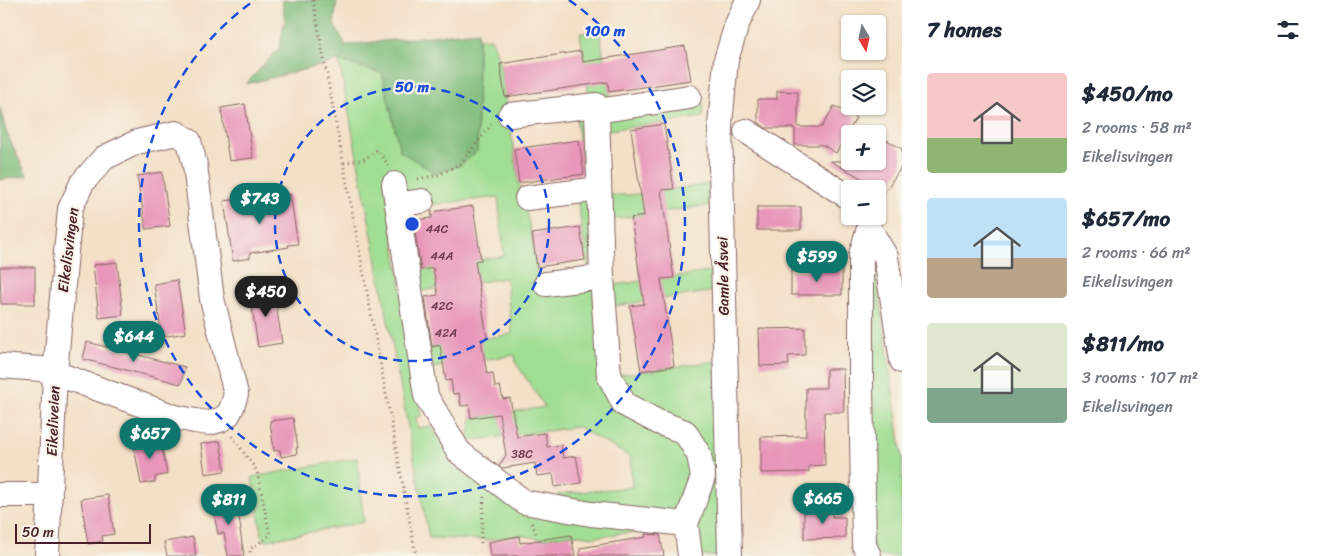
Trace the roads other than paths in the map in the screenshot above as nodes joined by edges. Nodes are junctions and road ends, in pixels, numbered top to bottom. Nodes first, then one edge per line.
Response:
1 (748, 0) edge
2 (689, 97) dead end
3 (597, 111) junction
4 (510, 115) road end
5 (746, 131) dead end
6 (599, 189) junction
7 (841, 192) edge
8 (527, 198) dead end
9 (422, 201) dead end
10 (867, 225) edge
11 (870, 225) edge
12 (602, 277) junction
13 (546, 284) dead end
14 (902, 361) edge
15 (0, 366) edge
16 (55, 373) junction
17 (0, 495) edge
18 (50, 495) junction
19 (686, 524) junction
20 (47, 556) edge
21 (690, 556) edge
22 (730, 556) edge
23 (870, 556) edge

1 - 22 street, Gamle Åsvei
2 - 3 street
3 - 4 street
3 - 6 street
5 - 7 street
6 - 8 street
6 - 12 street
9 - 19 street
10 - 23 street
11 - 14 street
12 - 13 street
12 - 19 street
15 - 16 street, Eikeliveien
16 - 16 street, Eikelisvingen
16 - 18 street, Eikeliveien
17 - 18 street
18 - 20 street, Eikeliveien
19 - 21 street

